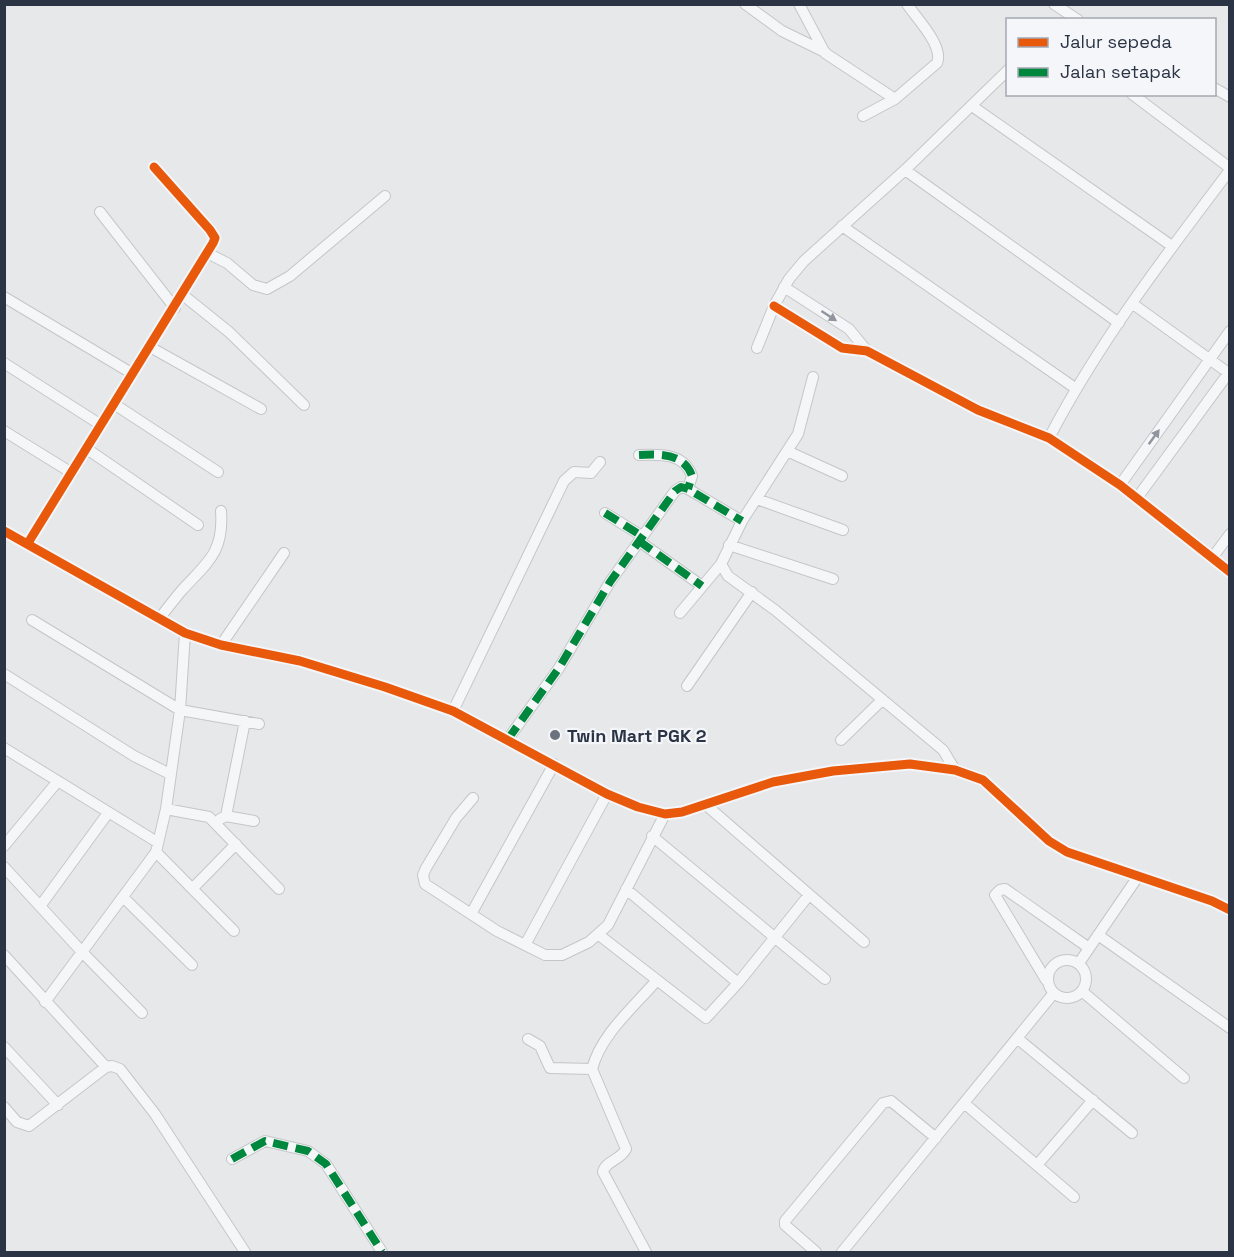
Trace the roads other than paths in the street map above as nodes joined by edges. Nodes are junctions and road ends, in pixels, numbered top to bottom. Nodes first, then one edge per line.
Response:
1 (745, 4) edge
2 (799, 4) edge
3 (907, 4) edge
4 (1054, 4) edge
5 (1075, 18) edge
6 (825, 52) junction
7 (1006, 72) edge
8 (1216, 89) edge
9 (1135, 96) edge
10 (1230, 97) edge
11 (895, 99) junction
12 (972, 106) junction
13 (863, 116) dead end
14 (154, 167) dead end
15 (1230, 169) edge
16 (905, 170) junction
17 (385, 196) dead end
18 (100, 212) dead end
19 (842, 226) junction
20 (1172, 246) junction
21 (207, 253) junction
22 (784, 287) junction
23 (183, 295) junction
24 (4, 297) edge
25 (1133, 304) junction
26 (774, 306) junction
27 (175, 308) junction
28 (1119, 323) junction
29 (1230, 330) edge
30 (150, 347) junction
31 (757, 348) dead end
32 (867, 351) junction
33 (1210, 359) junction
34 (4, 363) edge
35 (1229, 372) edge
36 (133, 374) junction
37 (813, 377) dead end
38 (1075, 388) junction
39 (114, 404) junction
40 (304, 405) dead end
41 (261, 409) dead end
42 (102, 425) junction
43 (4, 431) edge
44 (1049, 438) junction
45 (87, 449) junction
46 (787, 451) junction
47 (639, 455) dead end
48 (600, 462) dead end
49 (218, 472) dead end
50 (72, 473) junction
51 (842, 476) dead end
52 (1120, 485) junction
53 (688, 489) junction
54 (1137, 498) junction
55 (757, 499) junction
56 (221, 511) dead end
57 (605, 513) dead end
58 (742, 522) junction
59 (198, 525) dead end
60 (843, 530) dead end
61 (4, 531) edge
62 (1230, 534) edge
63 (640, 539) junction
64 (28, 543) junction
65 (729, 545) junction
66 (284, 554) dead end
67 (1212, 558) junction
68 (721, 564) junction
69 (1230, 573) edge
70 (833, 579) dead end
71 (702, 586) junction
72 (753, 592) junction
73 (681, 613) dead end
74 (159, 619) junction
75 (32, 620) dead end
76 (185, 633) junction
77 (221, 645) junction
78 (4, 674) edge
79 (687, 686) dead end
80 (881, 700) junction
81 (180, 710) junction
82 (453, 711) junction
83 (245, 722) junction
84 (259, 724) dead end
85 (508, 739) junction
86 (841, 740) dead end
87 (4, 748) edge
88 (554, 764) junction
89 (955, 770) junction
90 (170, 774) junction
91 (58, 782) junction
92 (607, 794) junction
93 (473, 798) dead end
94 (706, 805) junction
95 (166, 809) junction
96 (108, 813) junction
97 (665, 814) junction
98 (226, 816) junction
99 (214, 821) junction
100 (254, 821) dead end
101 (652, 836) junction
102 (236, 844) junction
103 (4, 846) edge
104 (156, 847) junction
105 (4, 867) edge
106 (1137, 878) junction
107 (193, 888) junction
108 (279, 889) dead end
109 (626, 889) junction
110 (809, 895) junction
111 (123, 897) junction
112 (40, 905) junction
113 (1230, 910) edge
114 (471, 914) junction
115 (234, 931) dead end
116 (599, 934) junction
117 (1098, 935) junction
118 (775, 938) junction
119 (864, 942) dead end
120 (525, 945) junction
121 (1089, 948) junction
122 (83, 953) junction
123 (4, 955) edge
124 (1079, 963) junction
125 (192, 965) dead end
126 (825, 979) dead end
127 (657, 980) junction
128 (1046, 980) junction
129 (738, 982) junction
130 (1083, 992) junction
131 (1053, 994) junction
132 (45, 1002) junction
133 (142, 1013) dead end
134 (1230, 1028) edge
135 (1017, 1038) junction
136 (528, 1039) dead end
137 (4, 1047) edge
138 (106, 1067) junction
139 (592, 1069) junction
140 (1184, 1078) dead end
141 (1093, 1100) junction
142 (964, 1103) junction
143 (58, 1105) junction
144 (4, 1107) edge
145 (1132, 1133) dead end
146 (936, 1138) junction
147 (232, 1159) dead end
148 (1037, 1165) junction
149 (1074, 1197) dead end
150 (245, 1252) edge
151 (382, 1252) edge
152 (646, 1252) edge
153 (816, 1252) edge
154 (842, 1252) edge

1 - 6 street
2 - 6 street
3 - 11 street
4 - 5 street
6 - 11 street
7 - 12 street
8 - 10 street
9 - 15 street
11 - 13 street
12 - 16 street
12 - 20 street
14 - 21 street
15 - 20 street
16 - 19 street
16 - 28 street
17 - 21 street
18 - 27 street
19 - 22 street
19 - 38 street
20 - 25 street
21 - 23 street
22 - 26 street
22 -> 32 street
23 - 27 street
23 - 40 street
24 - 36 street
25 - 28 street
25 - 33 street
26 - 31 street
26 - 32 street
27 - 30 street
28 - 38 street
29 - 33 street
30 - 36 street
30 - 41 street
32 - 44 street
33 - 35 street
52 -> 33 street
34 - 42 street
35 - 54 street
36 - 39 street
37 - 46 street
38 - 44 street
39 - 42 street
39 - 49 street
42 - 45 street
43 - 50 street
44 - 52 street
45 - 50 street
45 - 59 street
46 - 51 street
46 - 55 street
47 - 53 street
48 - 82 street
50 - 64 street
52 - 54 street
53 - 58 street
53 - 63 street
54 - 67 street
55 - 58 street
55 - 60 street
56 - 74 street
57 - 63 street
58 - 65 street
61 - 64 street
62 - 67 street
63 - 71 street
63 - 85 street
64 - 74 street
65 - 68 street
65 - 70 street
66 - 77 street
67 - 69 street
68 - 71 street
68 - 72 street
71 - 73 street
72 - 79 street
72 - 80 street
74 - 76 street
75 - 81 street
76 - 77 street
76 - 81 street
77 - 82 street
78 - 90 street
80 - 86 street
80 - 89 street
81 - 83 street
81 - 90 street
82 - 85 street
83 - 84 street
83 - 98 street
85 - 88 street
87 - 91 street
88 - 92 street
88 - 114 street
89 - 94 street
89 - 106 street
90 - 95 street
91 - 96 street
91 - 103 street
92 - 97 street
92 - 120 street
93 - 114 street
94 - 97 street
94 - 110 street
95 - 99 street
95 - 104 street
96 - 104 street
96 - 112 street
97 - 101 street
98 - 99 street
98 - 100 street
99 - 102 street
101 - 109 street
101 - 118 street
102 - 107 street
102 - 108 street
104 - 107 street
104 - 111 street
105 - 112 street
106 - 113 street
106 - 117 street
107 - 115 street
109 - 116 street
109 - 129 street
110 - 118 street
110 - 119 street
111 - 122 street
111 - 125 street
112 - 122 street
114 - 120 street
116 - 120 street
116 - 127 street
117 - 121 street
117 - 134 street
118 - 126 street
118 - 129 street
121 - 124 street
121 - 128 street
122 - 132 street
122 - 133 street
123 - 132 street
124 - 128 street
124 - 130 street
127 - 129 street
127 - 139 street
128 - 131 street
130 - 131 street
130 - 140 street
131 - 135 street
132 - 138 street
135 - 141 street
135 - 142 street
136 - 139 street
137 - 143 street
138 - 143 street
138 - 150 street
139 - 152 street
141 - 145 street
141 - 148 street
142 - 146 street
142 - 148 street
143 - 144 street
146 - 153 street
146 - 154 street
147 - 151 street
148 - 149 street

